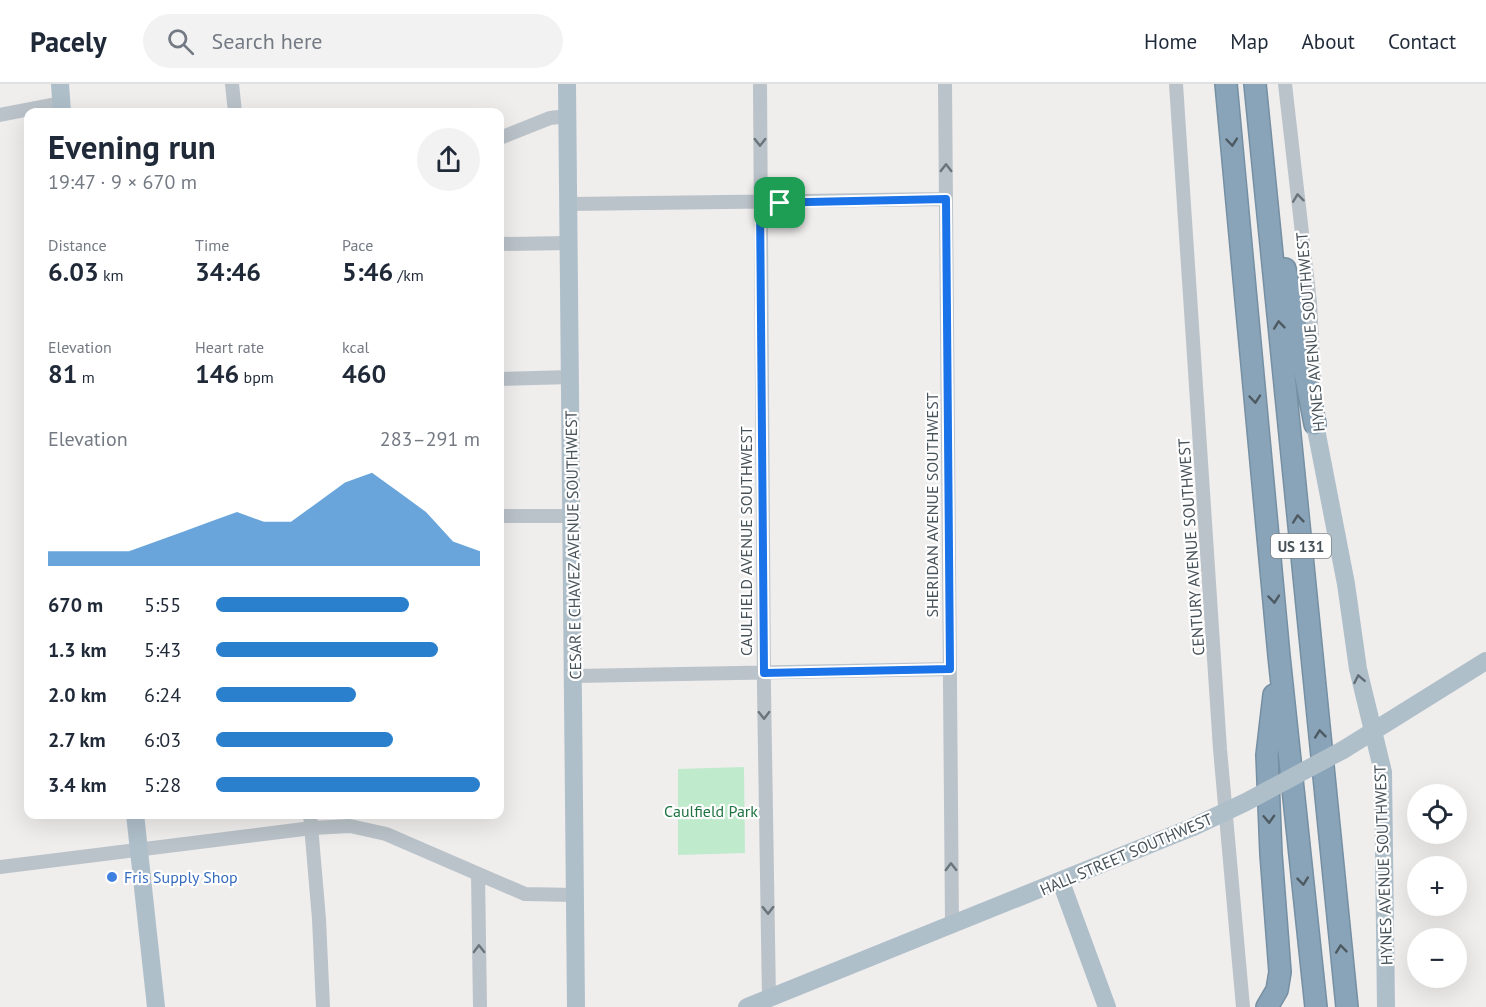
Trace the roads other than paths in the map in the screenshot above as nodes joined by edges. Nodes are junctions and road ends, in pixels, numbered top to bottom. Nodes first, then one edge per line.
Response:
1 (60, 84) edge
2 (232, 84) edge
3 (567, 84) edge
4 (759, 84) edge
5 (945, 84) edge
6 (1176, 84) edge
7 (1227, 84) edge
8 (1255, 84) edge
9 (1285, 84) edge
10 (62, 108) edge
11 (235, 108) edge
12 (24, 112) edge
13 (0, 115) edge
14 (568, 116) junction
15 (504, 136) edge
16 (1264, 174) junction
17 (946, 199) junction
18 (760, 203) junction
19 (569, 204) junction
20 (569, 243) junction
21 (504, 244) edge
22 (571, 377) junction
23 (504, 379) edge
24 (1315, 424) junction
25 (504, 516) edge
26 (572, 516) junction
27 (1279, 656) junction
28 (1486, 661) edge
29 (950, 669) junction
30 (764, 673) junction
31 (575, 676) junction
32 (1374, 730) junction
33 (136, 819) edge
34 (311, 821) edge
35 (139, 849) junction
36 (0, 867) edge
37 (478, 874) junction
38 (1061, 882) junction
39 (575, 895) junction
40 (952, 925) junction
41 (769, 999) junction
42 (156, 1007) edge
43 (323, 1007) edge
44 (480, 1007) edge
45 (576, 1007) edge
46 (747, 1007) edge
47 (1107, 1007) edge
48 (1243, 1007) edge
49 (1267, 1007) edge
50 (1316, 1007) edge
51 (1347, 1007) edge
52 (1386, 1007) edge

1 - 10 main road
2 - 11 street
3 - 14 main road, CESAR E CHAVEZ AVENUE SOUTHWEST
4 -> 18 street, CAULFIELD AVENUE SOUTHWEST
17 -> 5 street, SHERIDAN AVENUE SOUTHWEST
6 - 48 street, CENTURY AVENUE SOUTHWEST
7 -> 27 highway, US 131
8 - 16 highway, US 131
24 -> 9 street, HYNES AVENUE SOUTHWEST
12 - 13 street
14 - 15 street
14 - 19 main road, CESAR E CHAVEZ AVENUE SOUTHWEST
16 - 24 highway
51 -> 16 highway, US 131
17 - 18 street
17 - 29 street, SHERIDAN AVENUE SOUTHWEST
18 - 19 street
18 - 30 street, CAULFIELD AVENUE SOUTHWEST
19 - 20 main road, CESAR E CHAVEZ AVENUE SOUTHWEST
20 - 21 street
20 - 22 main road, CESAR E CHAVEZ AVENUE SOUTHWEST
22 - 23 street
22 - 26 main road, CESAR E CHAVEZ AVENUE SOUTHWEST
32 -> 24 main road, HYNES AVENUE SOUTHWEST
25 - 26 street
26 - 31 main road, CESAR E CHAVEZ AVENUE SOUTHWEST
27 -> 49 highway
27 -> 50 highway, US 131
28 - 32 main road, HALL STREET SOUTHWEST
29 - 30 street
40 -> 29 street, SHERIDAN AVENUE SOUTHWEST
30 - 31 street
30 -> 41 street, CAULFIELD AVENUE SOUTHWEST
31 - 39 main road, CESAR E CHAVEZ AVENUE SOUTHWEST
32 - 38 main road, HALL STREET SOUTHWEST, bridge
32 - 52 main road, HYNES AVENUE SOUTHWEST
33 - 35 main road
34 - 35 street
34 - 37 street
34 - 43 street
35 - 36 street
35 - 42 main road
37 - 39 street
44 -> 37 street
38 - 40 main road, HALL STREET SOUTHWEST
38 - 47 main road
39 - 45 main road, CESAR E CHAVEZ AVENUE SOUTHWEST
40 - 41 main road, HALL STREET SOUTHWEST
41 - 46 main road, HALL STREET SOUTHWEST

